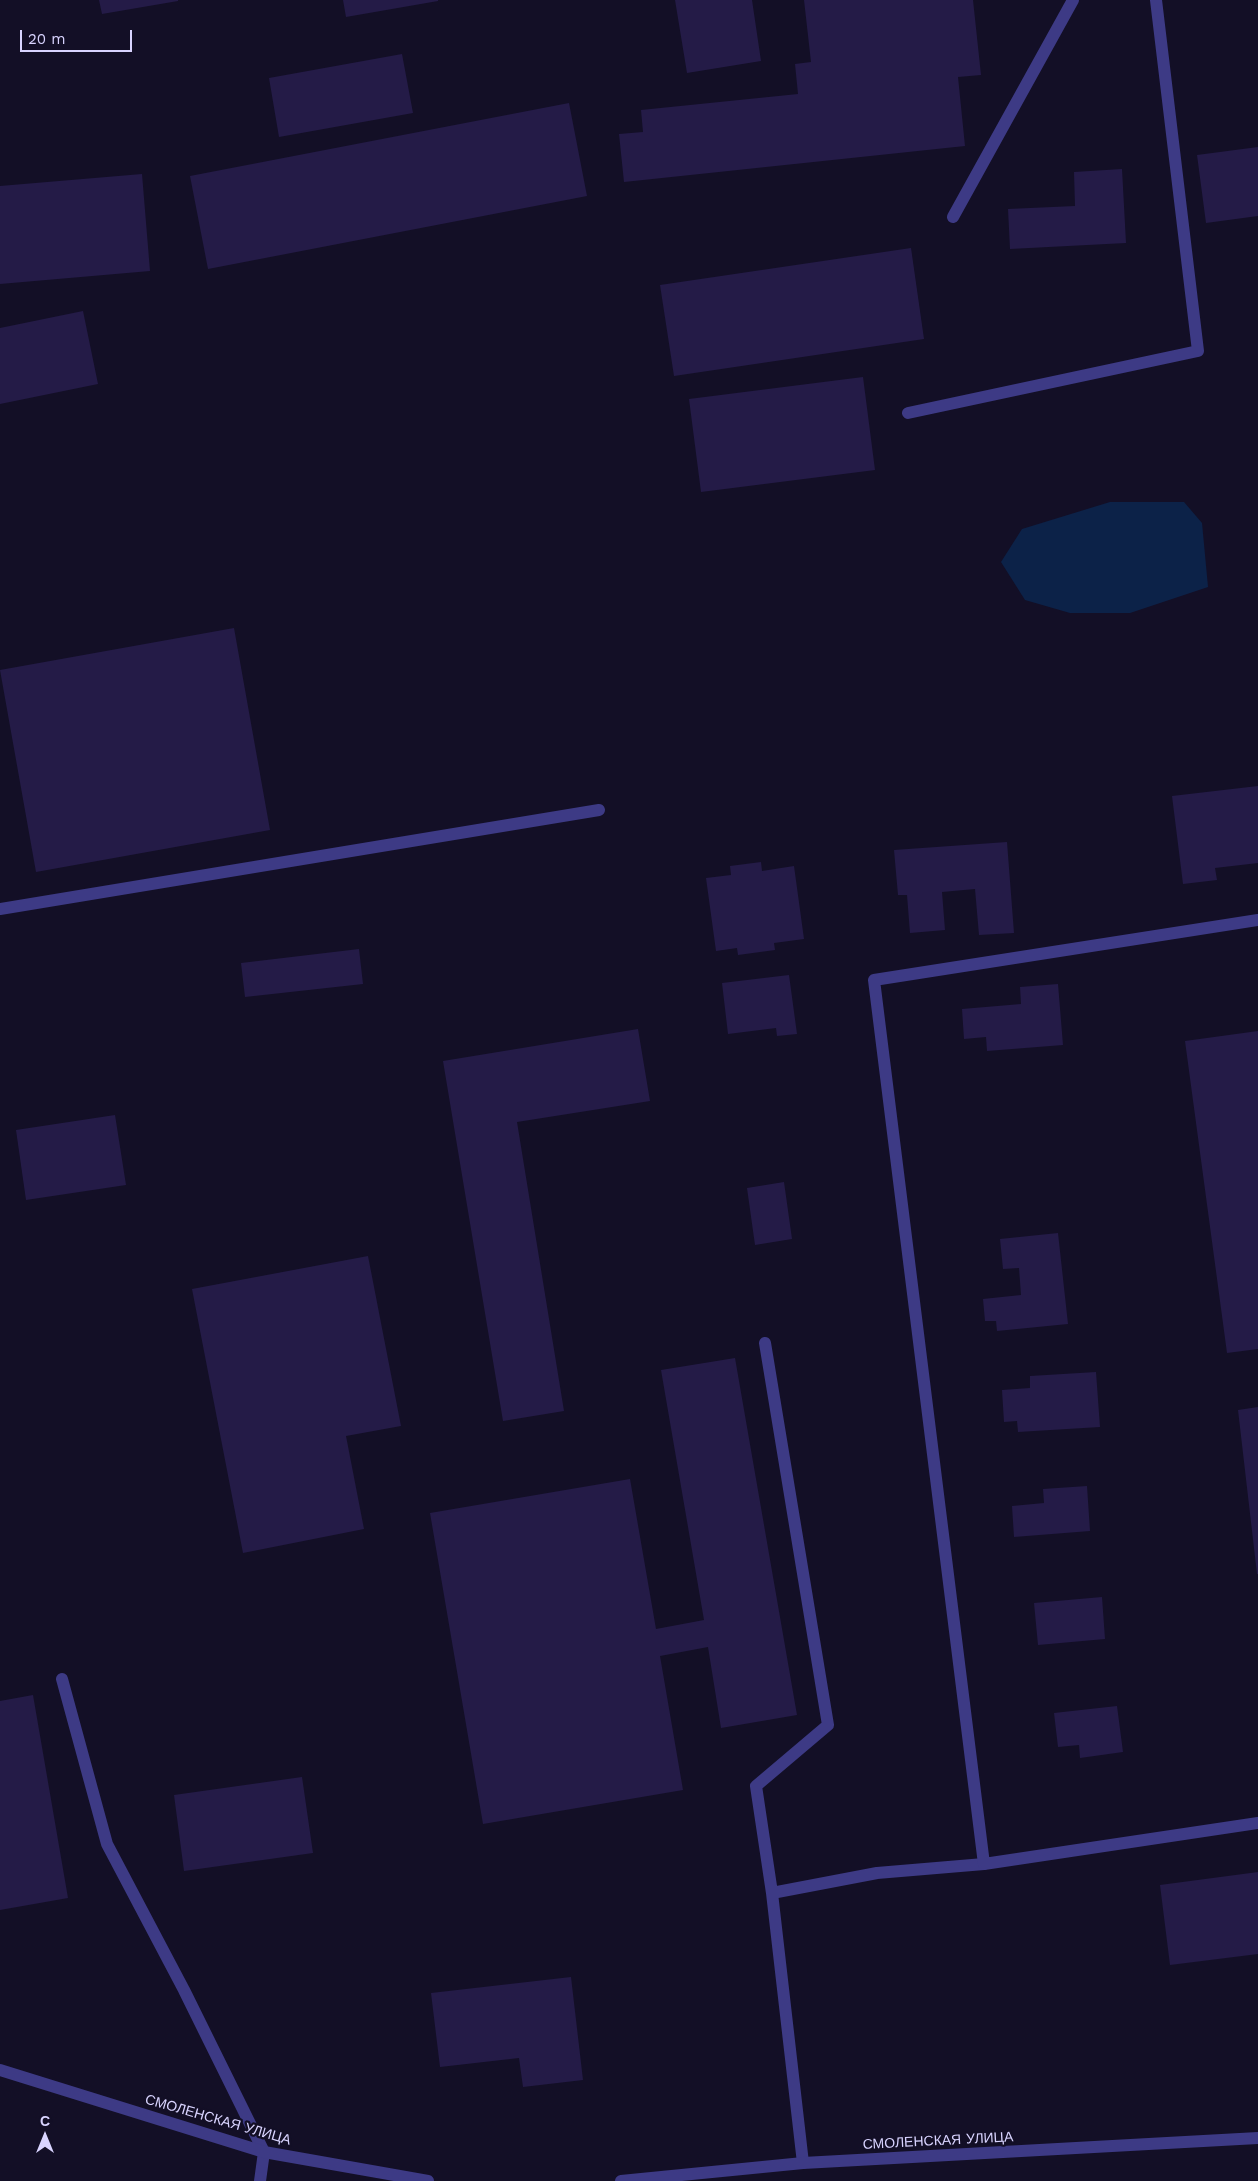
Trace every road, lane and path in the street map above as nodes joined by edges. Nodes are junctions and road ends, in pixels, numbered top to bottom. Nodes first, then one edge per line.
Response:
1 (1073, 0) edge
2 (1156, 0) edge
3 (953, 217) dead end
4 (908, 413) dead end
5 (599, 810) dead end
6 (0, 909) edge
7 (1258, 920) edge
8 (765, 1343) dead end
9 (62, 1679) dead end
10 (1258, 1823) edge
11 (984, 1864) junction
12 (772, 1893) junction
13 (1, 2071) edge
14 (1258, 2138) edge
15 (264, 2152) junction
16 (803, 2163) junction
17 (260, 2181) edge
18 (428, 2181) edge
19 (621, 2181) edge

1 - 3 street
2 - 4 street
5 - 6 street
7 - 11 street
8 - 12 street
9 - 15 street
10 - 11 street
11 - 12 street
12 - 16 street
13 - 15 street, СМОЛЕНСКАЯ УЛИЦА
14 - 16 street, СМОЛЕНСКАЯ УЛИЦА
15 - 17 street
15 - 18 street, СМОЛЕНСКАЯ УЛИЦА
16 - 19 street, СМОЛЕНСКАЯ УЛИЦА

